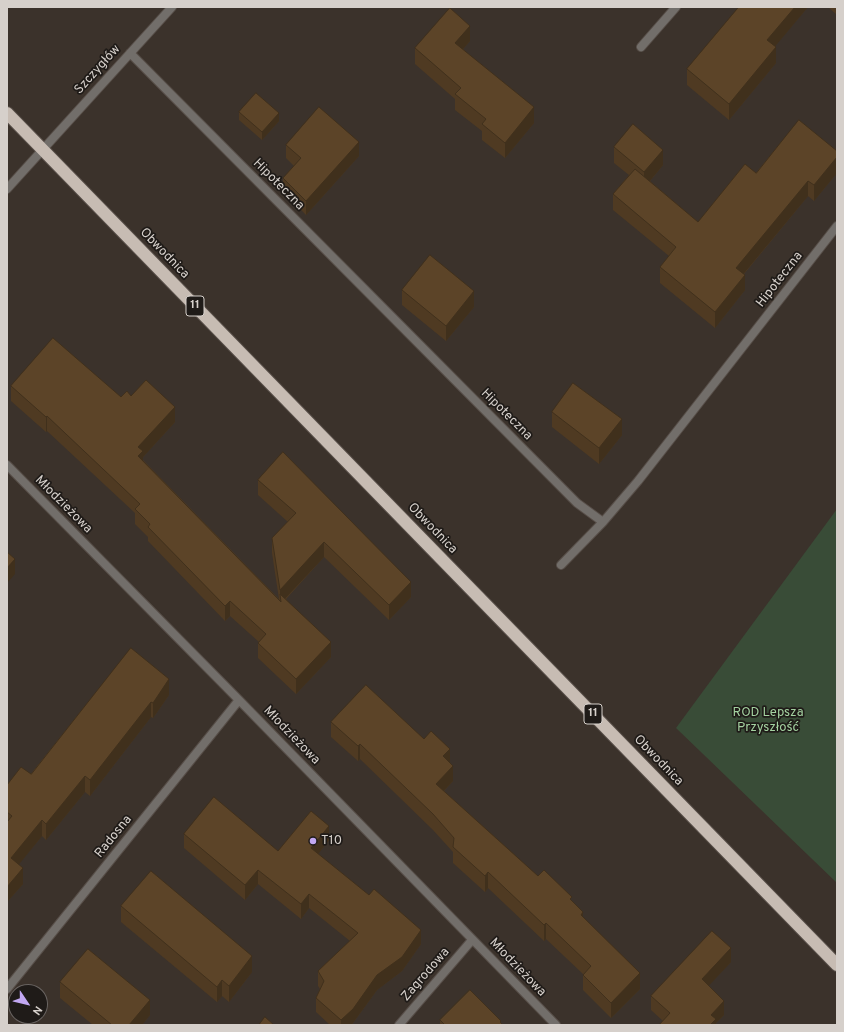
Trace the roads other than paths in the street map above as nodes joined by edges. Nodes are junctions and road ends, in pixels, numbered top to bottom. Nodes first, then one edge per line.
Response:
1 (172, 7) edge
2 (676, 7) edge
3 (641, 47) dead end
4 (130, 53) junction
5 (7, 113) edge
6 (43, 149) junction
7 (7, 189) edge
8 (837, 226) edge
9 (7, 465) edge
10 (603, 522) junction
11 (561, 564) dead end
12 (239, 700) junction
13 (472, 940) junction
14 (837, 965) edge
15 (7, 989) edge
16 (399, 1025) edge
17 (556, 1025) edge

1 - 4 street, Szczygłów
2 - 3 street
4 - 6 street, Szczygłów
4 - 10 street, Hipoteczna
5 - 6 highway, Obwodnica / 11
6 - 7 street, Szczygłów
6 - 14 highway, Obwodnica / 11
8 - 10 street, Hipoteczna
9 - 12 street, Młodzieżowa
10 - 11 street
12 - 13 street, Młodzieżowa
12 - 15 street, Radosna
13 - 16 street, Zagrodowa
13 - 17 street, Młodzieżowa

